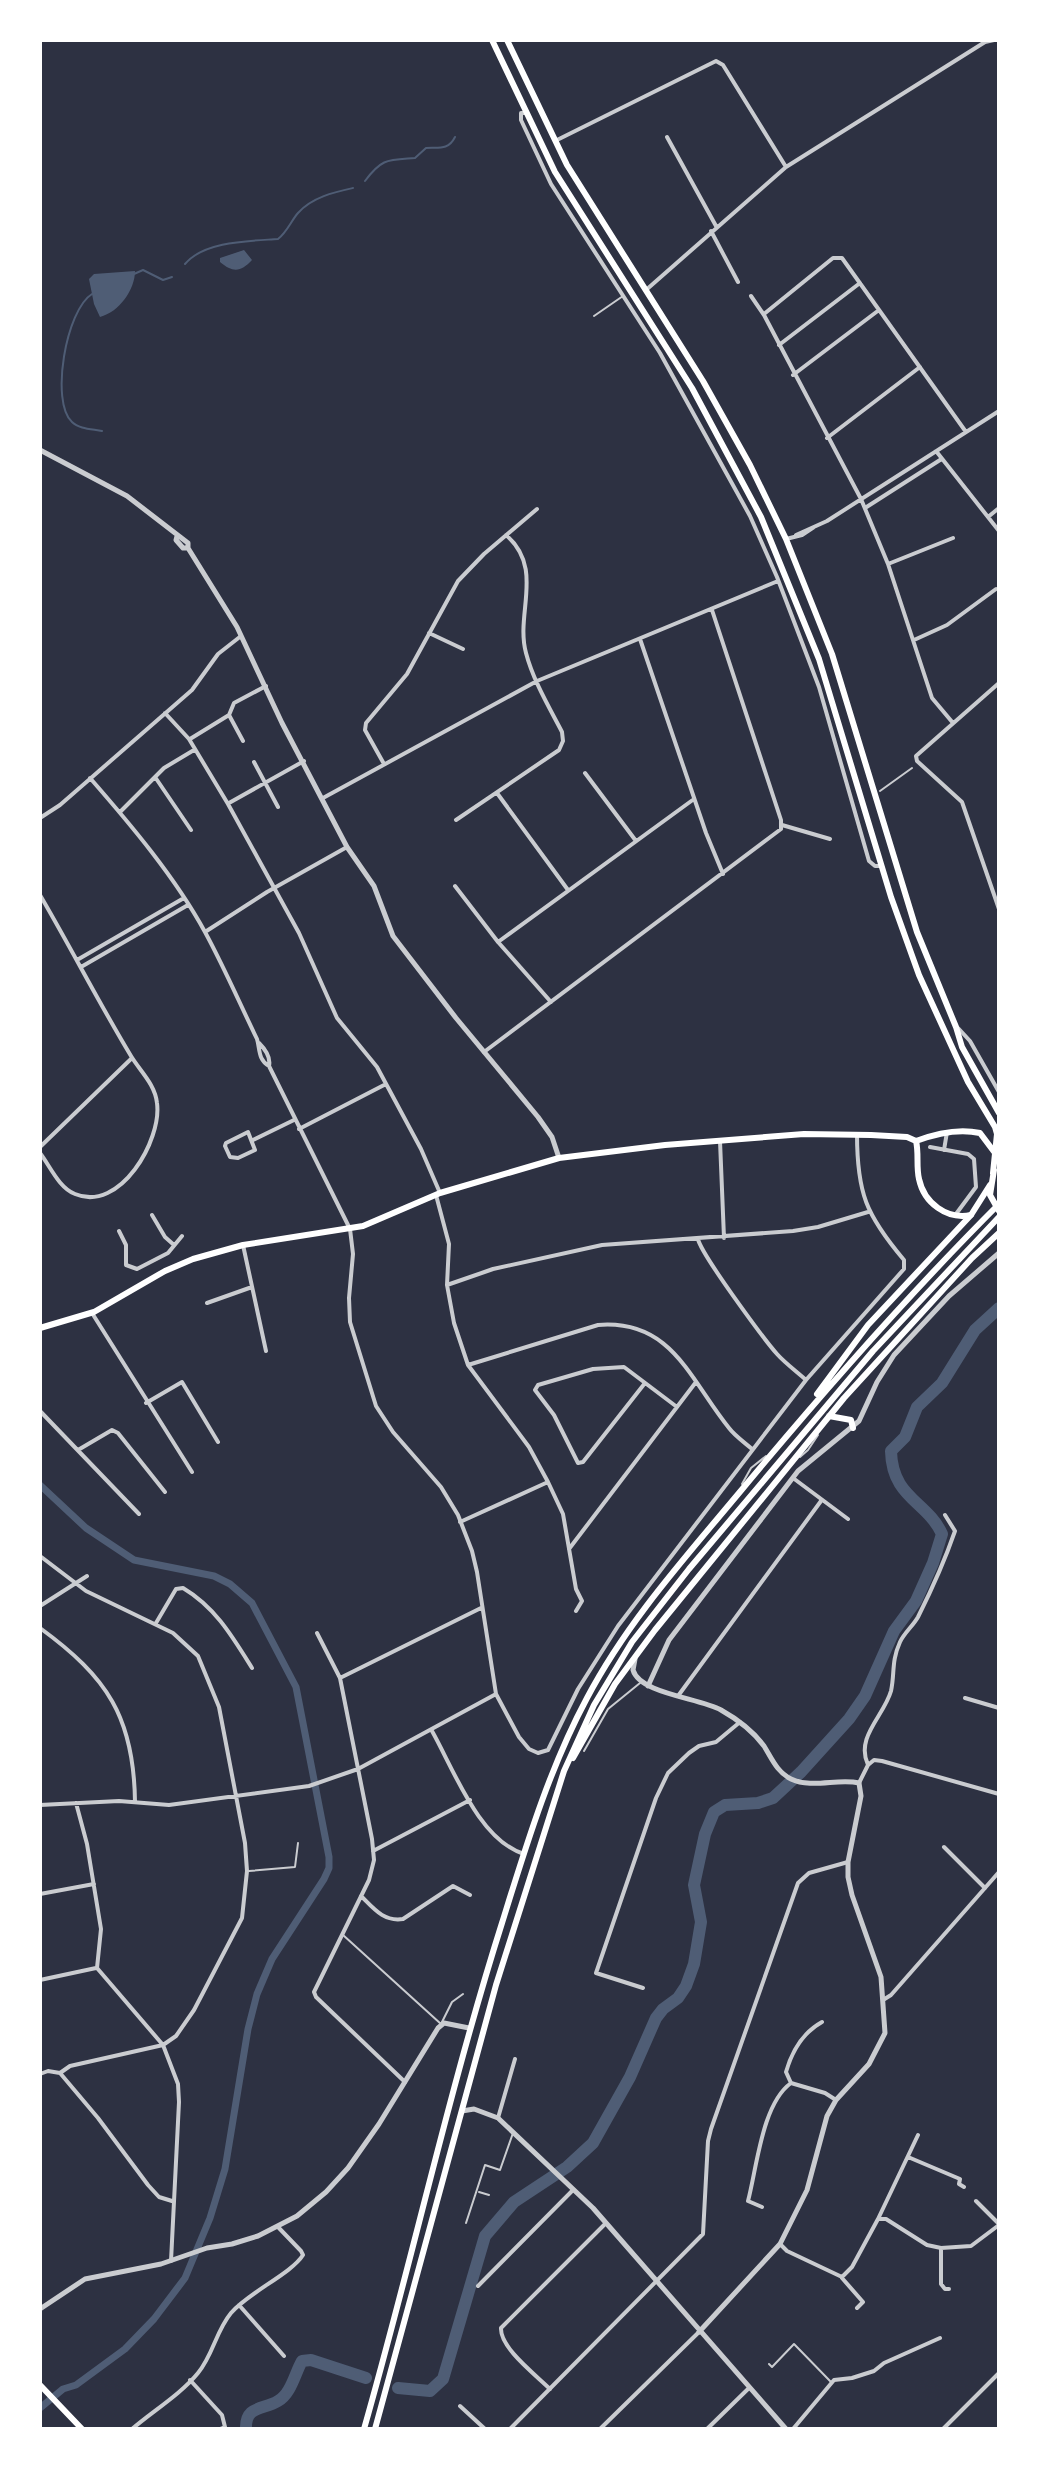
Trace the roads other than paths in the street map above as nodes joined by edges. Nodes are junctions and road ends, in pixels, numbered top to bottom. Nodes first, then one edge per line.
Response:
1 (492, 40) edge
2 (507, 40) edge
3 (994, 40) edge
4 (985, 41) edge
5 (526, 113) junction
6 (667, 137) dead end
7 (555, 141) junction
8 (786, 167) junction
9 (716, 226) junction
10 (711, 231) junction
11 (738, 282) dead end
12 (860, 283) junction
13 (646, 290) junction
14 (623, 296) junction
15 (751, 296) dead end
16 (879, 310) junction
17 (764, 315) junction
18 (594, 316) dead end
19 (779, 345) junction
20 (671, 353) junction
21 (663, 358) junction
22 (920, 367) junction
23 (793, 375) junction
24 (999, 411) edge
25 (966, 432) junction
26 (827, 438) junction
27 (40, 450) edge
28 (936, 451) junction
29 (940, 460) junction
30 (899, 474) junction
31 (904, 483) junction
32 (861, 499) junction
33 (865, 508) junction
34 (999, 508) edge
35 (537, 509) dead end
36 (988, 517) junction
37 (999, 531) edge
38 (506, 535) junction
39 (953, 538) dead end
40 (786, 539) junction
41 (888, 564) junction
42 (778, 580) junction
43 (996, 589) dead end
44 (712, 610) junction
45 (429, 633) junction
46 (241, 636) junction
47 (640, 639) junction
48 (914, 640) junction
49 (463, 649) dead end
50 (537, 681) junction
51 (999, 683) edge
52 (266, 686) junction
53 (165, 713) junction
54 (229, 715) junction
55 (953, 723) junction
56 (189, 739) junction
57 (243, 741) dead end
58 (194, 750) junction
59 (304, 761) junction
60 (254, 762) dead end
61 (384, 764) junction
62 (912, 768) dead end
63 (585, 773) dead end
64 (155, 777) junction
65 (90, 778) junction
66 (265, 782) junction
67 (880, 791) dead end
68 (497, 793) junction
69 (323, 798) junction
70 (694, 799) junction
71 (228, 804) junction
72 (278, 807) dead end
73 (120, 813) junction
74 (40, 818) edge
75 (456, 820) dead end
76 (782, 825) junction
77 (191, 830) dead end
78 (830, 839) dead end
79 (636, 841) junction
80 (347, 847) junction
81 (882, 866) junction
82 (723, 874) junction
83 (455, 886) dead end
84 (275, 887) junction
85 (568, 890) junction
86 (40, 895) edge
87 (184, 898) junction
88 (188, 905) junction
89 (999, 909) edge
90 (205, 932) junction
91 (498, 942) junction
92 (77, 960) junction
93 (81, 967) junction
94 (551, 1002) junction
95 (956, 1027) junction
96 (484, 1052) junction
97 (132, 1058) junction
98 (386, 1084) junction
99 (998, 1090) edge
100 (999, 1113) edge
101 (295, 1119) junction
102 (299, 1129) junction
103 (947, 1132) junction
104 (857, 1134) junction
105 (253, 1140) junction
106 (720, 1141) junction
107 (916, 1141) junction
108 (40, 1147) edge
109 (930, 1147) dead end
110 (946, 1150) junction
111 (40, 1153) edge
112 (997, 1156) edge
113 (559, 1158) junction
114 (990, 1185) junction
115 (438, 1194) junction
116 (999, 1204) edge
117 (868, 1212) junction
118 (999, 1214) edge
119 (152, 1215) dead end
120 (955, 1215) junction
121 (971, 1215) junction
122 (350, 1229) junction
123 (119, 1231) dead end
124 (999, 1233) edge
125 (182, 1236) dead end
126 (724, 1238) junction
127 (698, 1239) junction
128 (174, 1245) junction
129 (243, 1245) junction
130 (999, 1253) edge
131 (158, 1258) junction
132 (165, 1271) junction
133 (447, 1285) junction
134 (252, 1287) junction
135 (207, 1303) dead end
136 (92, 1313) junction
137 (40, 1328) edge
138 (266, 1351) dead end
139 (468, 1365) junction
140 (806, 1380) junction
141 (696, 1381) junction
142 (645, 1383) junction
143 (146, 1403) junction
144 (677, 1407) junction
145 (809, 1408) junction
146 (40, 1411) edge
147 (829, 1416) junction
148 (853, 1428) junction
149 (218, 1442) dead end
150 (78, 1450) junction
151 (752, 1450) junction
152 (192, 1472) dead end
153 (793, 1478) junction
154 (548, 1482) junction
155 (165, 1492) dead end
156 (821, 1501) junction
157 (139, 1514) dead end
158 (945, 1515) dead end
159 (848, 1519) dead end
160 (460, 1522) junction
161 (569, 1549) junction
162 (40, 1556) edge
163 (87, 1576) dead end
164 (75, 1584) junction
165 (40, 1606) edge
166 (482, 1607) junction
167 (576, 1611) dead end
168 (156, 1623) junction
169 (40, 1628) edge
170 (317, 1633) dead end
171 (639, 1651) junction
172 (252, 1668) dead end
173 (340, 1678) junction
174 (641, 1683) junction
175 (648, 1686) junction
176 (496, 1694) junction
177 (678, 1696) junction
178 (965, 1698) dead end
179 (999, 1708) edge
180 (740, 1722) junction
181 (432, 1731) junction
182 (584, 1751) dead end
183 (868, 1765) junction
184 (358, 1769) junction
185 (564, 1771) junction
186 (859, 1783) junction
187 (999, 1794) edge
188 (237, 1797) junction
189 (470, 1800) junction
190 (135, 1802) junction
191 (76, 1803) junction
192 (40, 1805) edge
193 (298, 1843) dead end
194 (944, 1847) dead end
195 (373, 1851) junction
196 (524, 1854) junction
197 (848, 1862) junction
198 (247, 1871) junction
199 (999, 1872) edge
200 (94, 1884) junction
201 (985, 1889) junction
202 (40, 1894) edge
203 (470, 1895) dead end
204 (361, 1896) junction
205 (342, 1934) junction
206 (97, 1968) junction
207 (40, 1980) edge
208 (643, 1988) dead end
209 (463, 1994) dead end
210 (883, 2000) junction
211 (822, 2022) dead end
212 (441, 2024) junction
213 (469, 2028) junction
214 (163, 2045) junction
215 (515, 2059) dead end
216 (60, 2073) junction
217 (40, 2074) edge
218 (789, 2080) junction
219 (405, 2082) junction
220 (836, 2100) junction
221 (465, 2110) junction
222 (498, 2118) junction
223 (513, 2132) junction
224 (918, 2135) dead end
225 (908, 2157) junction
226 (964, 2187) dead end
227 (573, 2190) junction
228 (478, 2192) junction
229 (489, 2195) dead end
230 (172, 2201) junction
231 (976, 2201) dead end
232 (762, 2207) dead end
233 (878, 2219) junction
234 (466, 2223) dead end
235 (606, 2223) junction
236 (998, 2224) edge
237 (278, 2227) junction
238 (780, 2244) junction
239 (941, 2248) junction
240 (171, 2261) junction
241 (842, 2277) junction
242 (657, 2282) junction
243 (478, 2286) dead end
244 (949, 2289) dead end
245 (239, 2305) junction
246 (41, 2306) edge
247 (857, 2308) dead end
248 (699, 2332) junction
249 (940, 2338) dead end
250 (284, 2356) dead end
251 (769, 2364) dead end
252 (999, 2373) edge
253 (190, 2380) junction
254 (831, 2382) junction
255 (40, 2385) edge
256 (749, 2388) junction
257 (550, 2389) junction
258 (460, 2406) dead end
259 (82, 2429) edge
260 (132, 2429) edge
261 (220, 2429) edge
262 (364, 2429) edge
263 (375, 2429) edge
264 (485, 2429) edge
265 (510, 2429) edge
266 (600, 2429) edge
267 (707, 2429) edge
268 (786, 2429) edge
269 (793, 2429) edge
270 (943, 2429) edge

1 - 5 main road
2 - 7 main road
3 - 4 street
4 - 8 street
5 - 14 street
5 - 20 main road
6 - 9 street
7 - 8 street
7 - 13 main road
8 - 9 street
9 - 10 street
10 - 11 street
10 - 13 street
12 - 16 street
12 - 17 street
12 - 19 street
13 - 40 main road
14 - 18 lane
14 - 21 street
15 - 17 street
16 - 22 street
16 - 23 street
17 - 19 street
19 - 23 street
20 - 21 street
20 - 81 main road
21 - 42 street
22 - 25 street
22 - 26 street
23 - 26 street
24 - 25 street
25 - 28 street
26 - 32 street
27 - 46 street
28 - 29 street
28 - 30 street
29 - 31 street
29 - 36 street
30 - 31 street
30 - 32 street
31 - 33 street
32 - 33 street
32 - 40 street
33 - 41 street
34 - 36 street
35 - 38 street
36 - 37 street
38 - 45 street
38 - 50 street
39 - 41 street
40 - 95 main road
41 - 48 street
42 - 44 street
42 - 81 street
43 - 48 street
44 - 47 street
44 - 76 street
45 - 49 street
45 - 61 street
46 - 52 street
46 - 53 street
47 - 50 street
47 - 70 street
48 - 55 street
50 - 61 street
50 - 68 street
51 - 55 street
52 - 54 street
52 - 59 street
53 - 56 street
53 - 65 street
54 - 56 street
54 - 57 street
55 - 89 street
56 - 58 street
58 - 64 street
58 - 71 street
59 - 66 street
59 - 69 street
60 - 66 street
61 - 69 street
62 - 67 lane
63 - 79 street
64 - 73 street
64 - 77 street
65 - 73 street
65 - 74 street
66 - 71 street
66 - 72 street
68 - 75 street
68 - 85 street
69 - 80 street
70 - 79 street
70 - 82 street
71 - 84 street
73 - 87 street
76 - 78 street
76 - 82 street
79 - 85 street
80 - 84 street
80 - 96 street
81 - 112 main road
82 - 94 street
83 - 91 street
84 - 90 street
84 - 98 street
85 - 91 street
86 - 92 street
87 - 88 street
87 - 92 street
88 - 90 street
88 - 93 street
90 - 101 street
91 - 94 street
92 - 93 street
93 - 97 street
94 - 96 street
95 - 99 street
95 - 100 main road
96 - 113 street
97 - 108 street
97 - 111 street
98 - 102 street
98 - 115 street
101 - 102 street
101 - 105 street
102 - 122 street
103 - 107 main road
103 - 110 street
103 - 112 main road
104 - 106 main road
104 - 107 main road
104 - 117 street
105 - 105 street
106 - 113 main road
106 - 126 street
107 - 120 main road
109 - 110 street
110 - 120 street
112 - 114 main road
113 - 115 main road
114 - 118 main road
114 - 121 main road
115 - 122 main road
115 - 133 street
116 - 145 main road
117 - 126 street
117 - 140 street
118 - 185 main road
119 - 128 street
120 - 121 main road
121 - 145 main road
122 - 129 main road
122 - 160 street
123 - 131 street
124 - 147 main road
125 - 128 street
126 - 127 street
127 - 133 street
127 - 140 street
128 - 131 street
129 - 132 main road
129 - 134 street
130 - 148 street
131 - 132 street
132 - 136 main road
133 - 139 street
134 - 135 street
134 - 138 street
136 - 137 main road
136 - 143 street
139 - 141 street
139 - 154 street
140 - 151 street
141 - 144 street
141 - 151 street
142 - 142 street
142 - 144 street
143 - 149 street
143 - 152 street
144 - 161 street
145 - 196 main road
146 - 150 street
147 - 148 main road
147 - 171 main road
148 - 153 street
150 - 155 street
150 - 157 street
151 - 176 street
153 - 156 street
153 - 175 street
154 - 160 street
154 - 161 street
156 - 159 street
156 - 177 street
158 - 183 street
160 - 166 street
161 - 167 street
162 - 164 street
163 - 164 street
164 - 165 street
164 - 168 street
166 - 173 street
166 - 176 street
168 - 172 street
168 - 188 street
169 - 190 street
170 - 173 street
171 - 174 street
171 - 185 main road
173 - 184 street
174 - 175 street
174 - 182 lane
175 - 177 street
176 - 181 street
177 - 180 street
178 - 179 street
180 - 186 street
180 - 208 street
181 - 184 street
181 - 189 street
183 - 186 street
183 - 187 street
184 - 188 street
184 - 195 street
185 - 221 main road
186 - 197 street
188 - 190 street
188 - 198 street
189 - 195 street
189 - 196 street
190 - 191 street
191 - 192 street
191 - 200 street
193 - 198 lane
194 - 201 street
195 - 204 street
196 - 213 main road
197 - 210 street
197 - 242 street
198 - 214 street
199 - 201 street
200 - 202 street
200 - 206 street
201 - 210 street
203 - 204 street
204 - 205 street
205 - 212 lane
205 - 219 street
206 - 207 street
206 - 214 street
209 - 212 lane
210 - 220 street
211 - 218 street
212 - 213 street
212 - 219 street
213 - 262 main road
214 - 216 street
214 - 230 street
215 - 222 street
216 - 217 street
216 - 230 street
218 - 220 street
218 - 232 street
219 - 237 street
220 - 238 street
221 - 222 street
221 - 263 main road
222 - 223 street
223 - 227 street
223 - 228 lane
224 - 225 street
225 - 226 street
225 - 233 street
227 - 235 street
227 - 243 street
228 - 229 lane
228 - 234 lane
230 - 240 street
231 - 236 street
233 - 239 street
233 - 241 street
235 - 242 street
235 - 257 street
236 - 239 street
237 - 240 street
237 - 245 street
238 - 241 street
238 - 248 street
239 - 244 street
240 - 246 street
241 - 247 street
242 - 248 street
242 - 257 street
245 - 250 street
245 - 253 street
248 - 256 street
248 - 266 street
249 - 254 street
251 - 254 lane
252 - 270 street
253 - 260 street
253 - 261 street
254 - 269 street
255 - 259 main road
256 - 267 street
256 - 268 street
257 - 265 street
258 - 264 street

